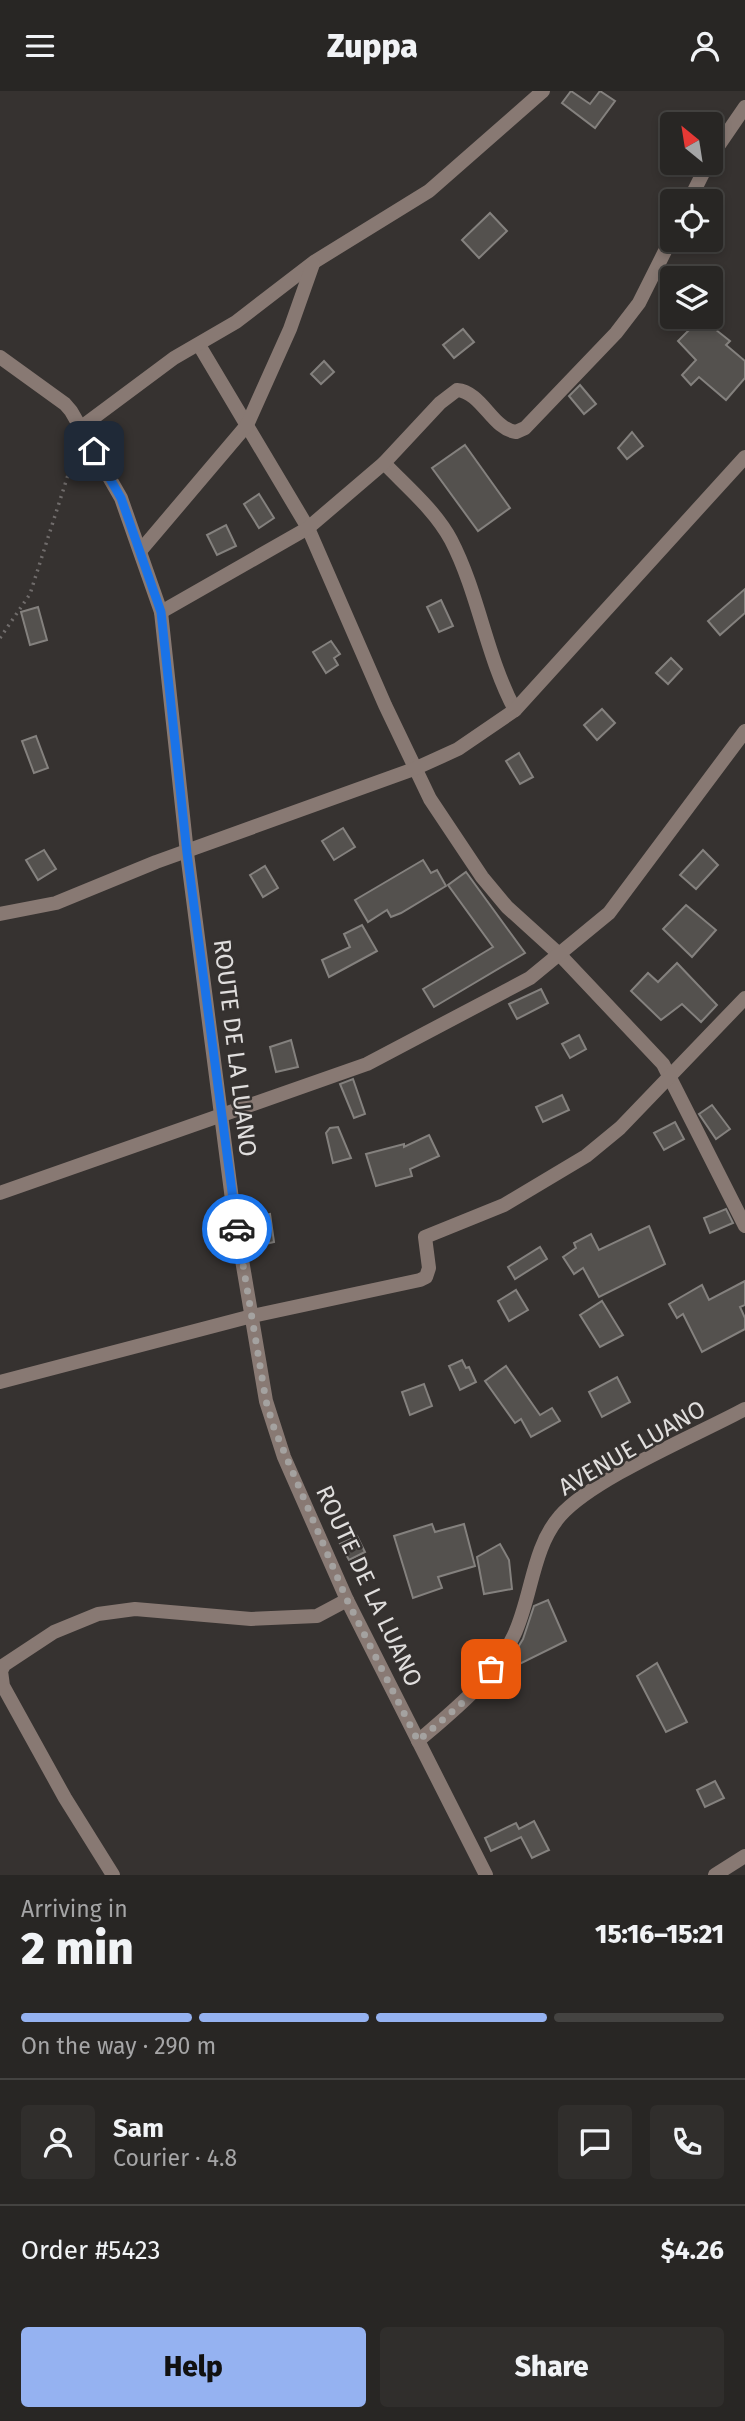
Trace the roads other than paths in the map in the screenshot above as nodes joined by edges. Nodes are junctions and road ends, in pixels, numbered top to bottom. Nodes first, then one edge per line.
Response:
1 (543, 91) edge
2 (745, 107) edge
3 (723, 139) edge
4 (664, 252) edge
5 (314, 262) junction
6 (199, 345) junction
7 (0, 358) edge
8 (247, 425) junction
9 (80, 428) junction
10 (745, 457) edge
11 (384, 463) junction
12 (308, 528) junction
13 (141, 550) junction
14 (161, 612) junction
15 (515, 711) junction
16 (745, 731) edge
17 (414, 769) junction
18 (187, 853) junction
19 (0, 914) edge
20 (560, 955) junction
21 (745, 998) edge
22 (671, 1077) junction
23 (221, 1114) junction
24 (0, 1193) edge
25 (745, 1226) edge
26 (252, 1316) junction
27 (0, 1382) edge
28 (745, 1409) edge
29 (347, 1600) junction
30 (418, 1741) junction
31 (745, 1856) edge
32 (713, 1874) edge
33 (113, 1875) edge
34 (486, 1875) edge

1 - 5 street
2 - 3 street
4 - 11 street
5 - 6 street
5 - 8 street
6 - 8 street
6 - 9 street
7 - 9 street, ROUTE DE LA LUANO
8 - 12 street
8 - 13 street
9 - 13 street, ROUTE DE LA LUANO
10 - 15 street
11 - 12 street
11 - 15 street
12 - 14 street
12 - 17 street
13 - 14 street, ROUTE DE LA LUANO
14 - 18 street, ROUTE DE LA LUANO
15 - 17 street
16 - 20 street
17 - 18 street
17 - 20 street
18 - 19 street
18 - 23 street, ROUTE DE LA LUANO
20 - 22 street
20 - 23 street
21 - 22 street
22 - 25 street
22 - 26 street
23 - 24 street
23 - 26 street, ROUTE DE LA LUANO
26 - 27 street
26 - 29 street, ROUTE DE LA LUANO
28 - 30 street, AVENUE LUANO
29 - 30 street, ROUTE DE LA LUANO
29 - 33 street
30 - 34 street, ROUTE DE LA LUANO
31 - 32 street

